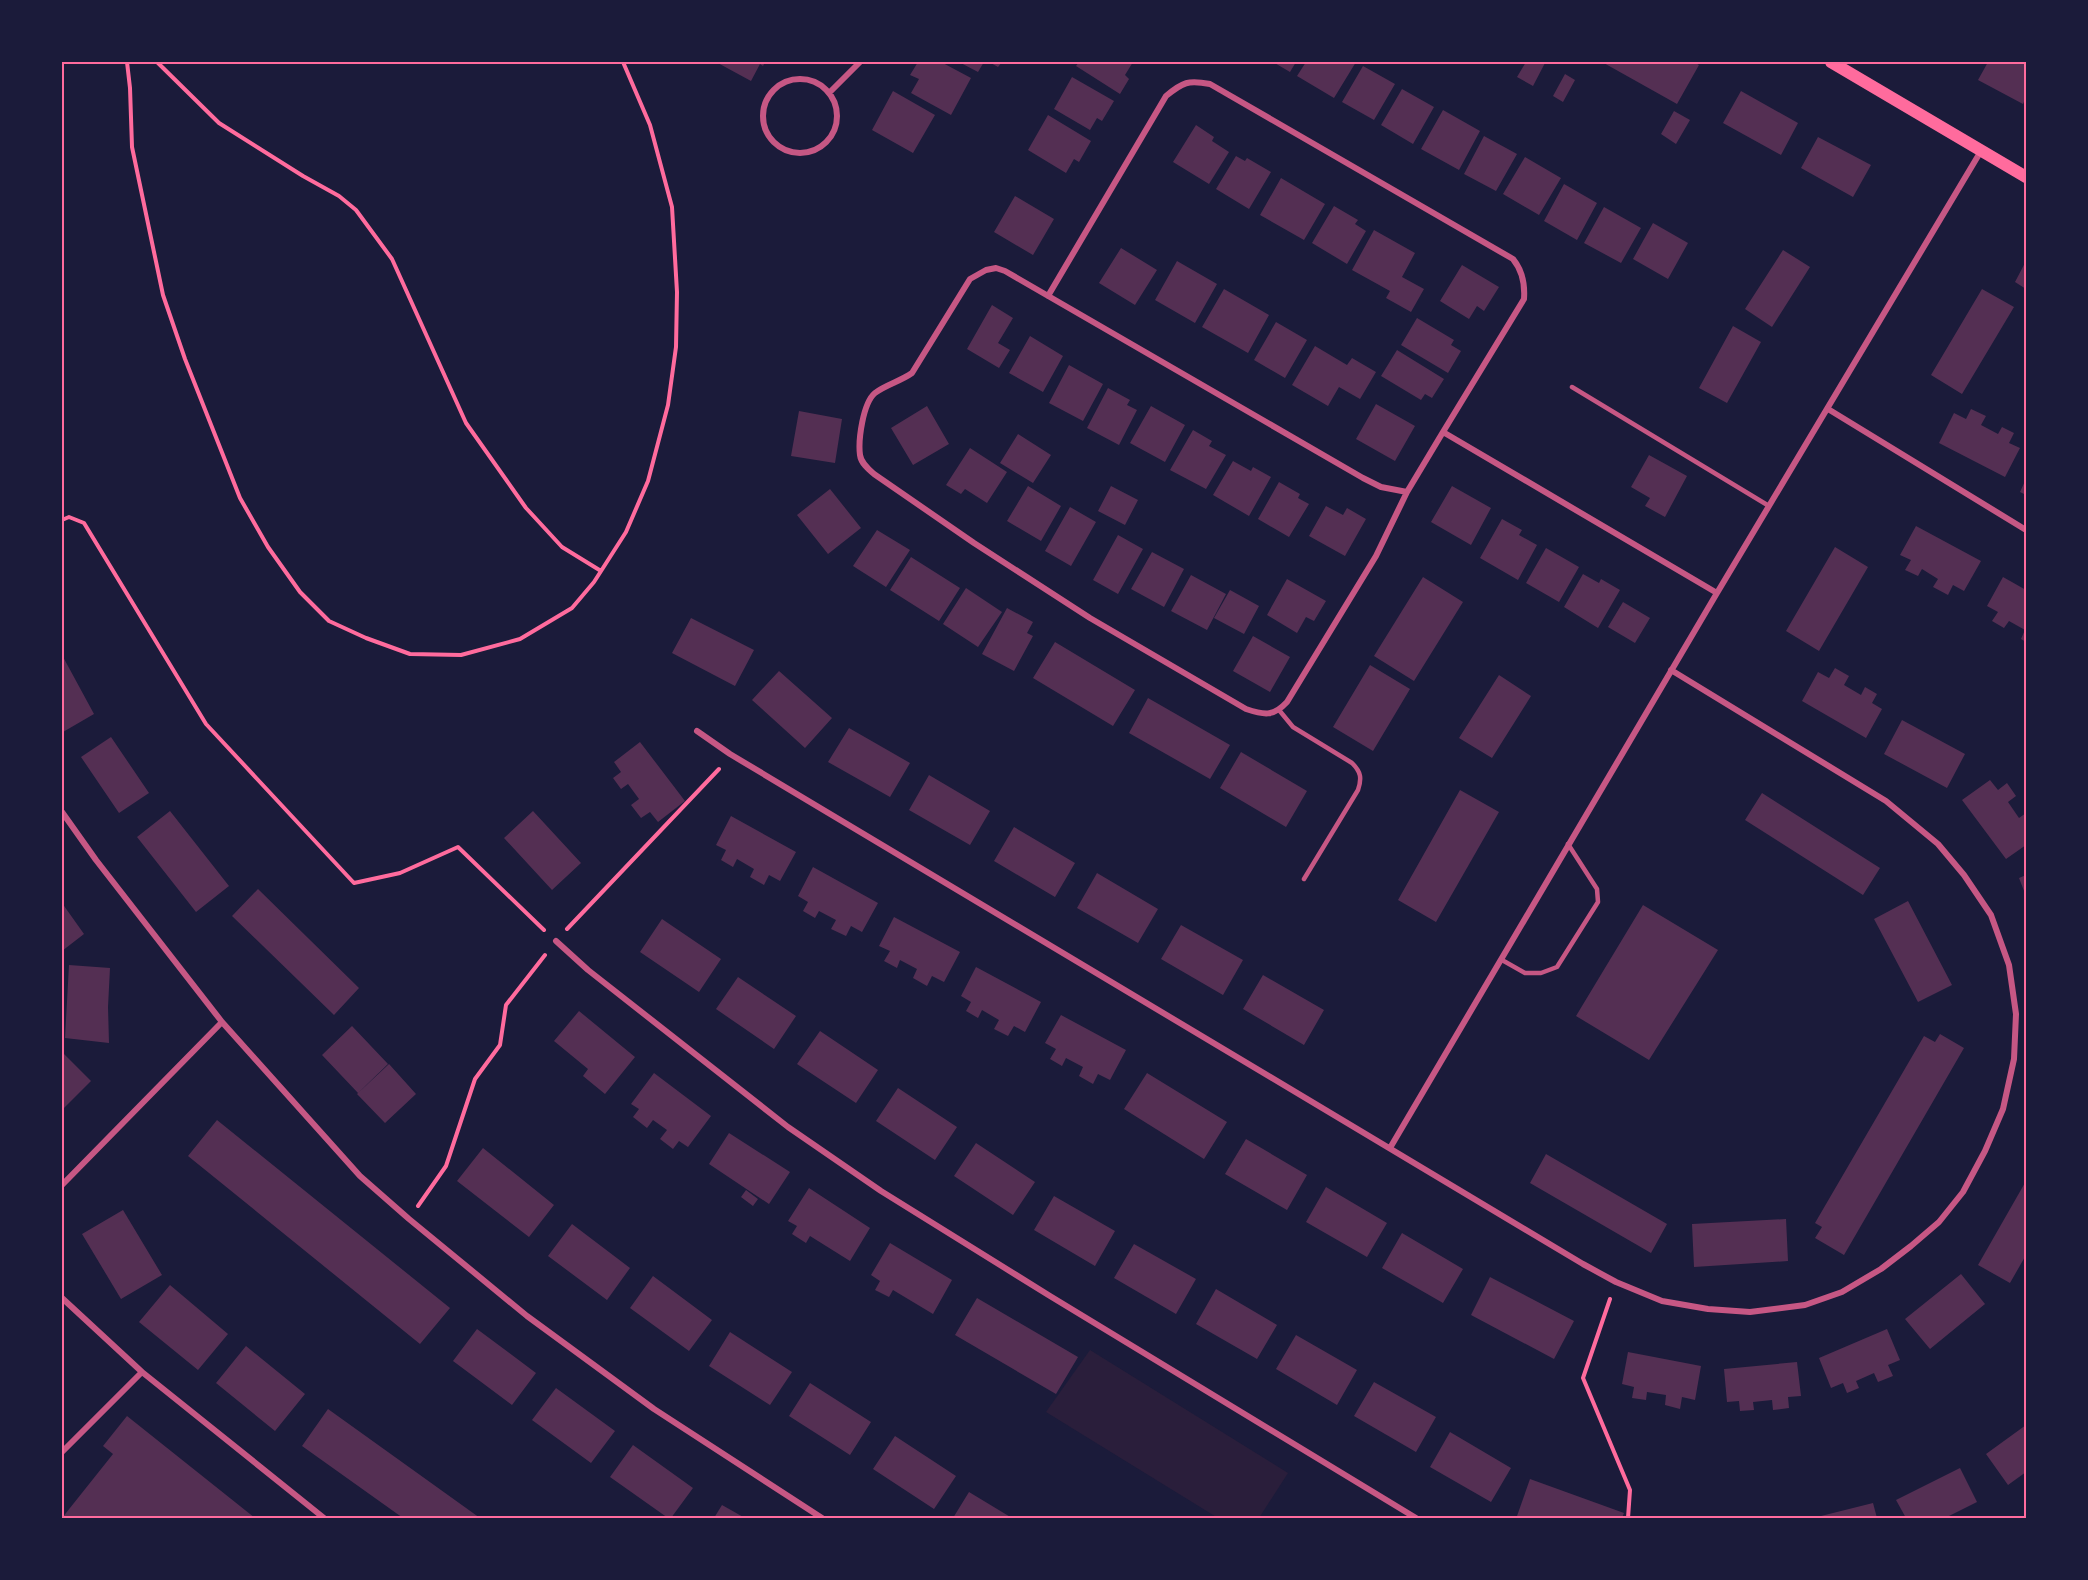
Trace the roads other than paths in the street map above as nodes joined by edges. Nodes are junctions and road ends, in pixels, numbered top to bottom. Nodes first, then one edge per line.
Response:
1 (860, 62) edge
2 (1831, 62) edge
3 (829, 93) junction
4 (1981, 151) junction
5 (2026, 177) edge
6 (1048, 296) junction
7 (1572, 387) dead end
8 (1828, 408) junction
9 (1443, 432) junction
10 (1407, 492) junction
11 (1769, 506) junction
12 (2026, 530) edge
13 (1717, 593) junction
14 (1671, 670) junction
15 (1279, 710) junction
16 (697, 731) dead end
17 (62, 812) edge
18 (1569, 844) junction
19 (1304, 879) dead end
20 (556, 941) road end
21 (1502, 960) junction
22 (222, 1022) junction
23 (1390, 1148) junction
24 (62, 1185) edge
25 (62, 1298) edge
26 (142, 1372) junction
27 (62, 1452) edge
28 (324, 1518) edge
29 (822, 1518) edge
30 (1416, 1518) edge

1 - 3 street
2 - 4 main road
3 - 3 street
4 - 5 main road
4 - 8 street
6 - 9 street
6 - 10 street
6 - 15 street
7 - 11 lane
8 - 11 street
8 - 12 street
9 - 10 street
9 - 13 street
10 - 15 street
11 - 13 street
13 - 14 street
14 - 18 street
14 - 23 street
15 - 19 lane
16 - 23 street
17 - 22 street
18 - 21 street
18 - 21 lane
20 - 30 street
21 - 23 street
22 - 24 street
22 - 29 street
25 - 26 street
26 - 27 street
26 - 28 street

